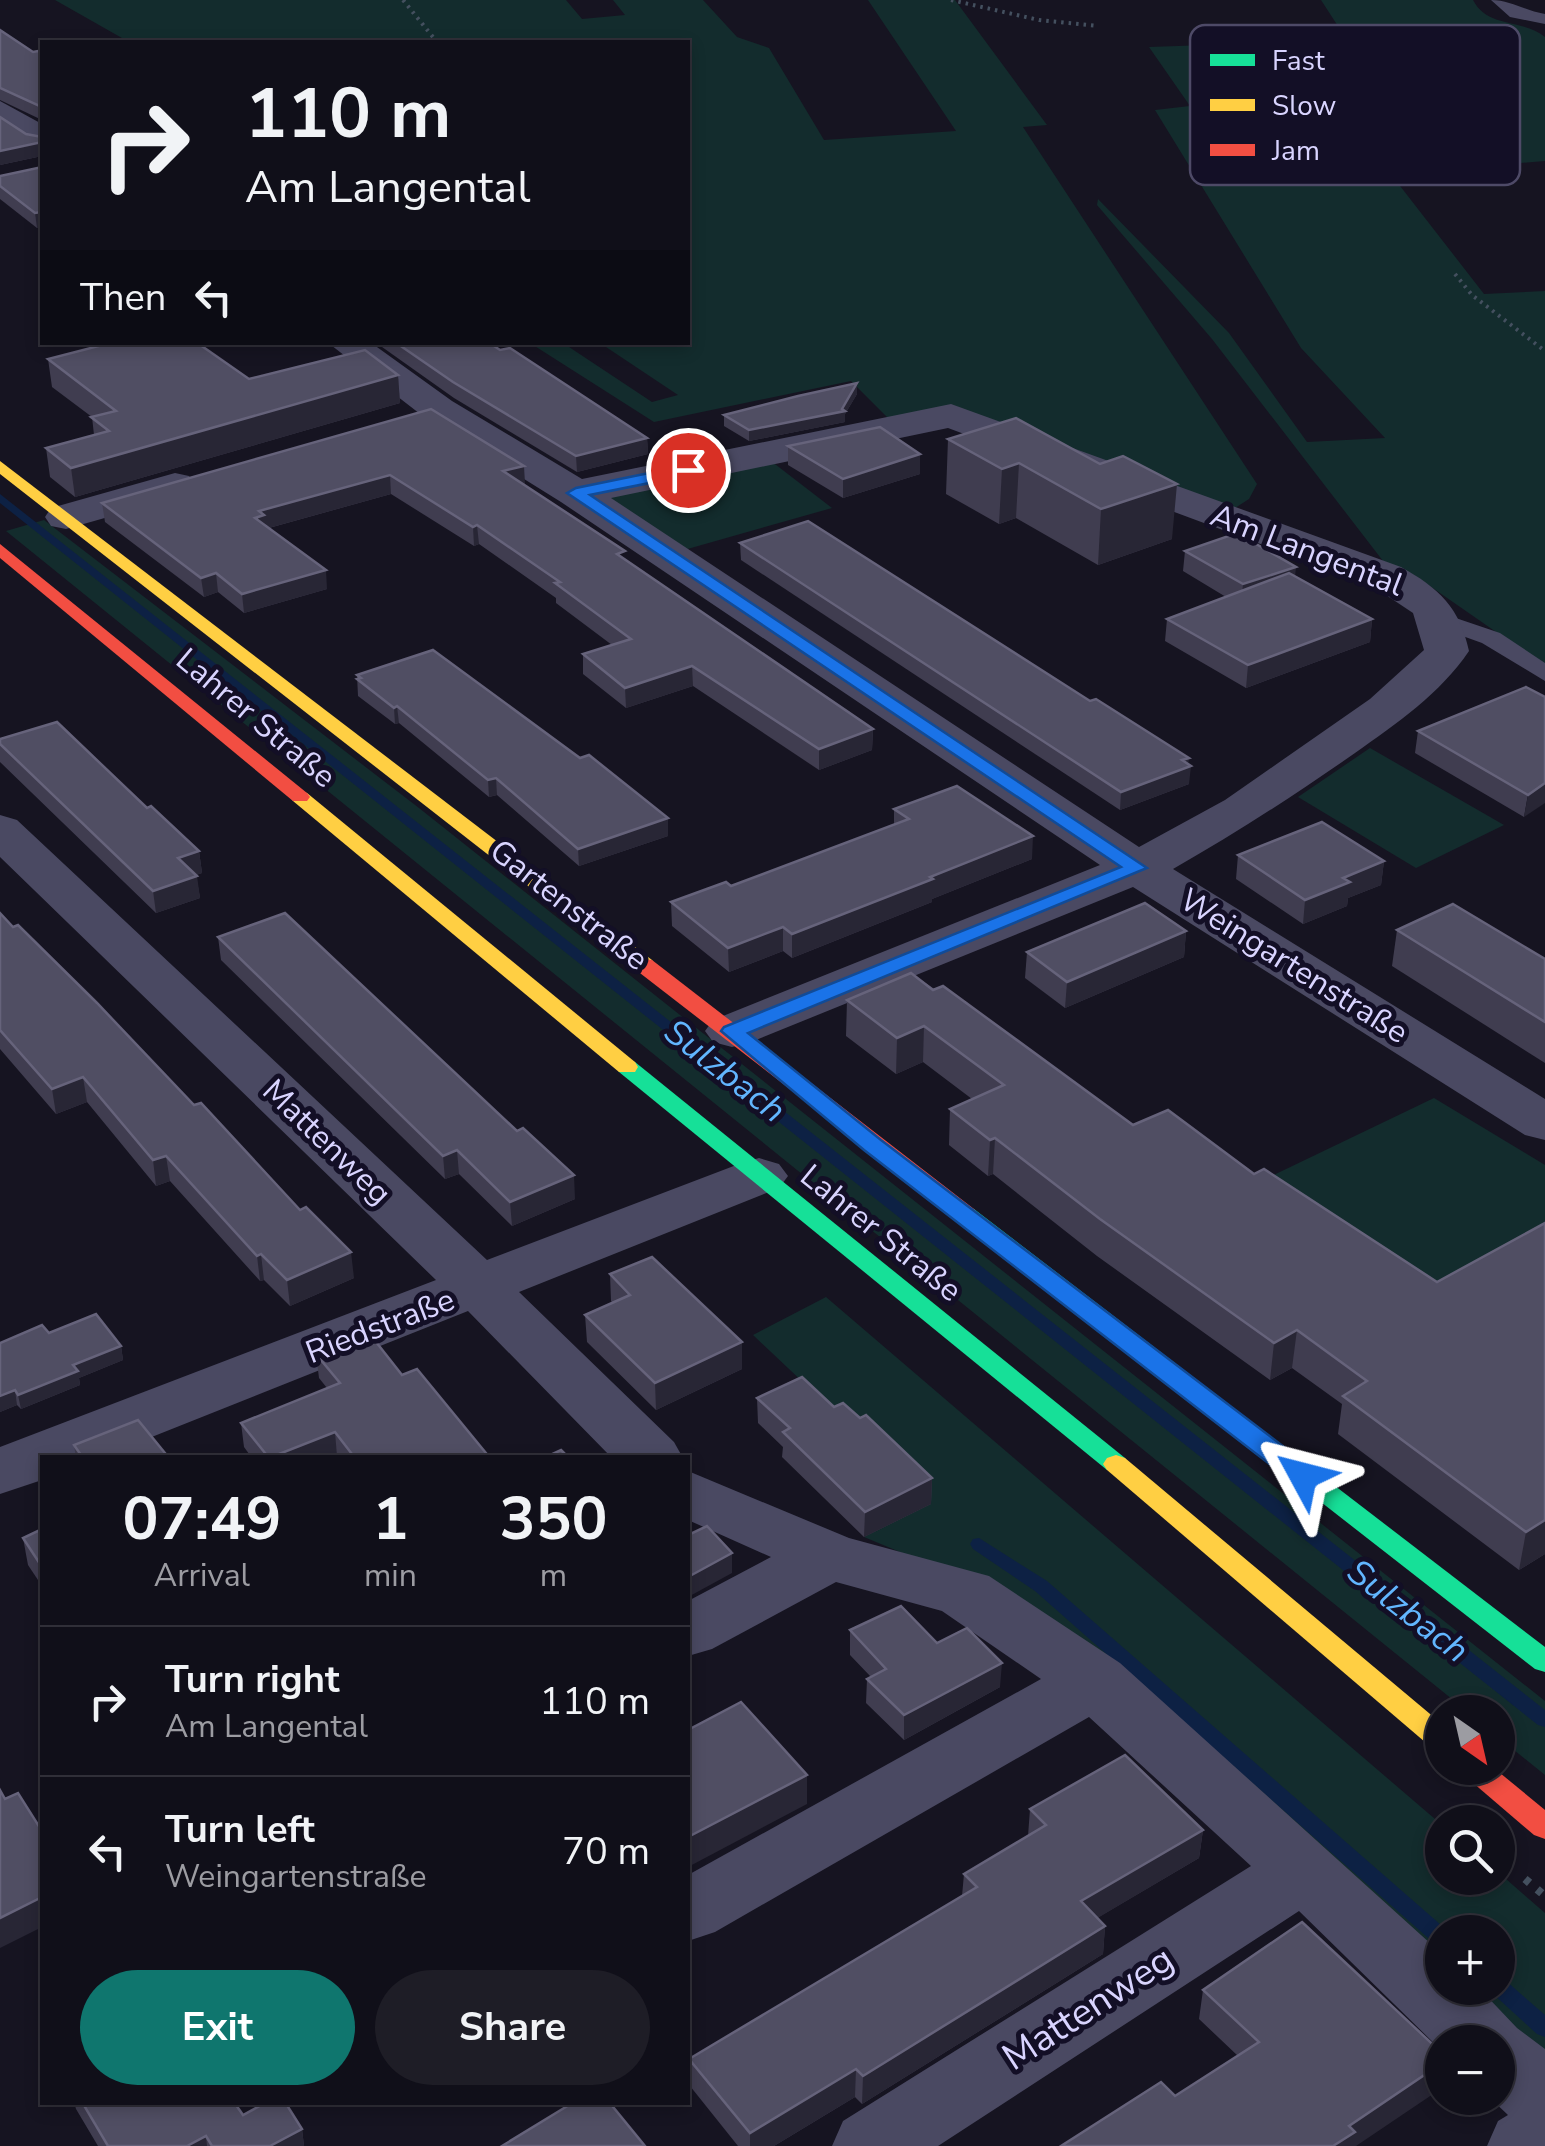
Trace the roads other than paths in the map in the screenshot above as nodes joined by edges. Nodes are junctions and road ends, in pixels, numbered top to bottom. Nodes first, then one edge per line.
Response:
1 (1499, 0) edge
2 (1545, 19) edge
3 (0, 111) edge
4 (40, 137) edge
5 (348, 345) edge
6 (0, 466) edge
7 (214, 474) edge
8 (576, 493) junction
9 (66, 516) junction
10 (0, 549) edge
11 (1441, 620) junction
12 (1545, 674) edge
13 (0, 830) edge
14 (1137, 868) junction
15 (732, 1031) junction
16 (1545, 1123) edge
17 (759, 1176) junction
18 (480, 1288) junction
19 (44, 1455) edge
20 (648, 1455) edge
21 (40, 1457) edge
22 (0, 1472) edge
23 (690, 1495) edge
24 (830, 1556) junction
25 (690, 1630) edge
26 (1545, 1662) edge
27 (1094, 1681) junction
28 (1425, 1726) edge
29 (1496, 1785) edge
30 (1545, 1826) edge
31 (1304, 1870) junction
32 (690, 1910) edge
33 (1467, 2025) edge
34 (1515, 2071) edge
35 (1545, 2100) edge
36 (1545, 2134) edge
37 (872, 2146) edge
38 (1527, 2146) edge

1 - 2 lane
3 - 4 street
5 - 8 street, Weingartenstraße
6 - 9 street, Gartenstraße
7 - 9 street
8 - 11 street, Am Langental
8 - 14 street, Weingartenstraße
9 - 15 street, Gartenstraße
10 - 17 street, Lahrer Straße
11 - 12 lane
11 - 14 street
13 - 18 street, Mattenweg
14 - 15 street
14 - 16 street, Weingartenstraße
15 - 26 street, Gartenstraße
17 - 18 street, Riedstraße
17 - 28 street, Lahrer Straße
18 - 19 street, Riedstraße
18 - 20 street, Mattenweg
21 - 22 street, Riedstraße
23 - 24 street
24 - 25 street
24 - 27 street
27 - 31 street
27 - 32 street
29 - 30 street
31 - 33 street
31 - 37 street, Mattenweg
34 - 35 street
36 - 38 street

